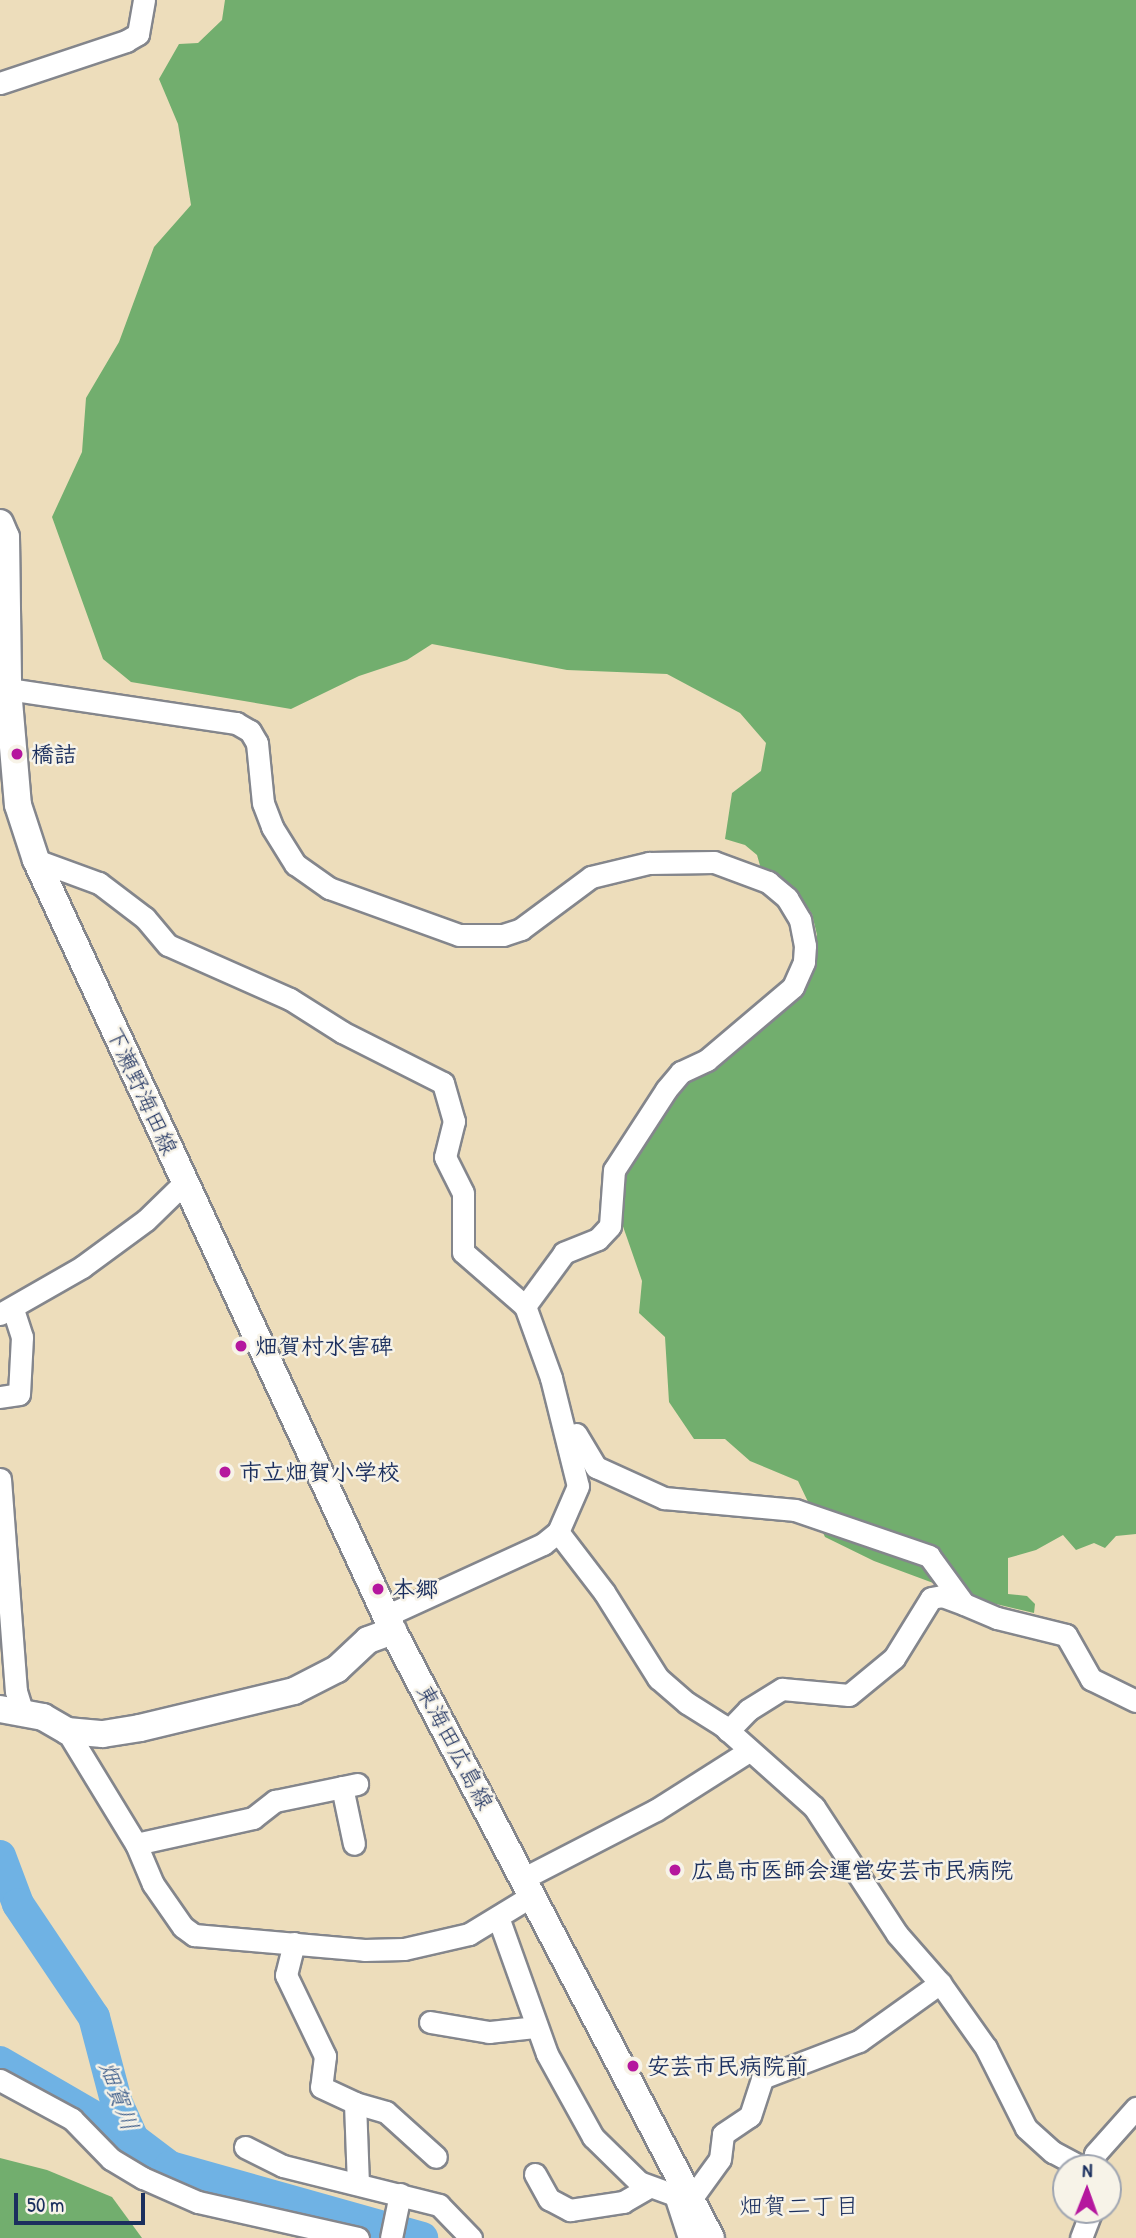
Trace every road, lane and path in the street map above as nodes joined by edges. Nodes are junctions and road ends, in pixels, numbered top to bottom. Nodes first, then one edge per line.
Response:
1 (145, 0) edge
2 (0, 83) edge
3 (0, 523) edge
4 (8, 689) junction
5 (9, 807) edge
6 (36, 860) junction
7 (184, 1183) junction
8 (525, 1306) junction
9 (6, 1312) edge
10 (551, 1378) junction
11 (0, 1397) edge
12 (0, 1479) edge
13 (558, 1532) junction
14 (964, 1604) junction
15 (389, 1624) junction
16 (1136, 1701) edge
17 (13, 1710) edge
18 (67, 1731) junction
19 (728, 1731) junction
20 (748, 1751) junction
21 (136, 1844) junction
22 (354, 1844) dead end
23 (529, 1886) junction
24 (498, 1917) junction
25 (294, 1943) junction
26 (940, 1983) junction
27 (430, 2022) dead end
28 (536, 2026) junction
29 (0, 2080) edge
30 (355, 2103) junction
31 (1136, 2108) edge
32 (245, 2147) dead end
33 (1058, 2154) edge
34 (1095, 2154) edge
35 (436, 2157) dead end
36 (535, 2175) dead end
37 (358, 2184) junction
38 (649, 2187) junction
39 (684, 2195) junction
40 (399, 2199) junction
41 (358, 2238) edge
42 (391, 2238) edge
43 (471, 2238) edge
44 (689, 2238) edge
45 (711, 2238) edge

1 - 2 street
3 - 4 main road, 下瀬野海田線
4 - 5 main road, 下瀬野海田線
4 - 8 street
5 - 6 main road, 下瀬野海田線
6 - 7 main road, 下瀬野海田線
6 - 8 street
7 - 9 street
7 - 15 main road, 下瀬野海田線
8 - 10 street
9 - 11 street
10 - 13 street
10 - 14 street
12 - 17 street
13 - 15 street
13 - 19 street
14 - 16 street
14 - 19 street
15 - 18 main road
15 - 23 main road, 東海田広島線
17 - 18 main road
18 - 21 street
19 - 20 street
20 - 23 street
20 - 26 street
21 - 22 street
21 - 25 street
23 - 24 street
23 - 39 main road, 東海田広島線
24 - 25 street
24 - 28 street
25 - 30 street
26 - 33 street
26 - 39 street
27 - 28 street
28 - 38 street
29 - 41 street
30 - 35 street
30 - 37 street
31 - 34 street
32 - 37 street
36 - 38 street
37 - 40 street
38 - 39 street
39 - 44 street
39 - 45 main road, 東海田広島線
40 - 42 street
40 - 43 street

